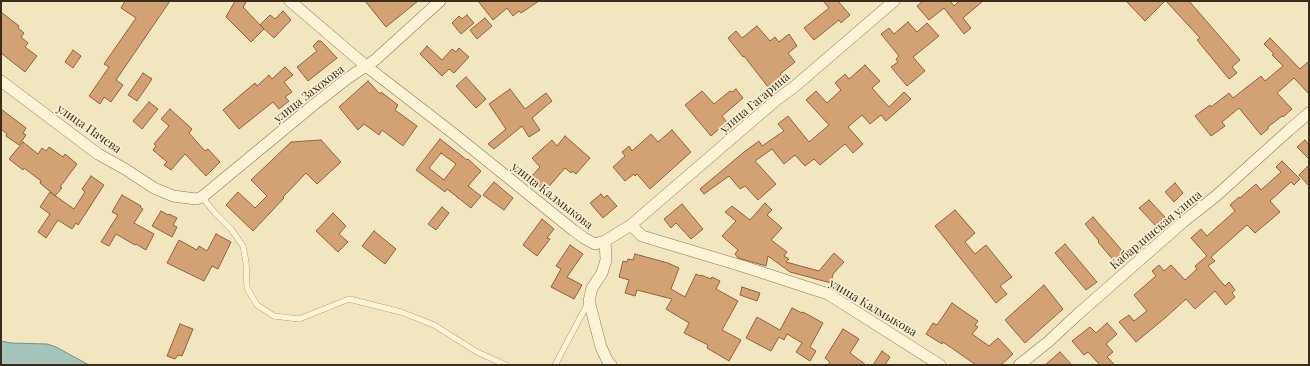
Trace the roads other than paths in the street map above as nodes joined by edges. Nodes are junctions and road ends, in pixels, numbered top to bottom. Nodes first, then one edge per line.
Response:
1 (290, 1) edge
2 (440, 1) edge
3 (894, 1) edge
4 (366, 66) junction
5 (1, 81) edge
6 (1309, 113) edge
7 (202, 197) junction
8 (631, 225) junction
9 (605, 241) junction
10 (589, 300) junction
11 (506, 365) edge
12 (555, 365) edge
13 (611, 365) edge
14 (940, 365) edge
15 (1019, 365) edge

1 - 4 street, улица Калмыкова
2 - 4 street, улица Захохова
3 - 8 street, улица Гагарина
4 - 7 street, улица Захохова
4 - 9 street, улица Калмыкова
5 - 7 street, улица Пачева
6 - 15 street, Кабардинская улица
7 - 11 lane
8 - 9 street
8 - 14 street, улица Калмыкова
9 - 10 street
10 - 12 lane
10 - 13 street

